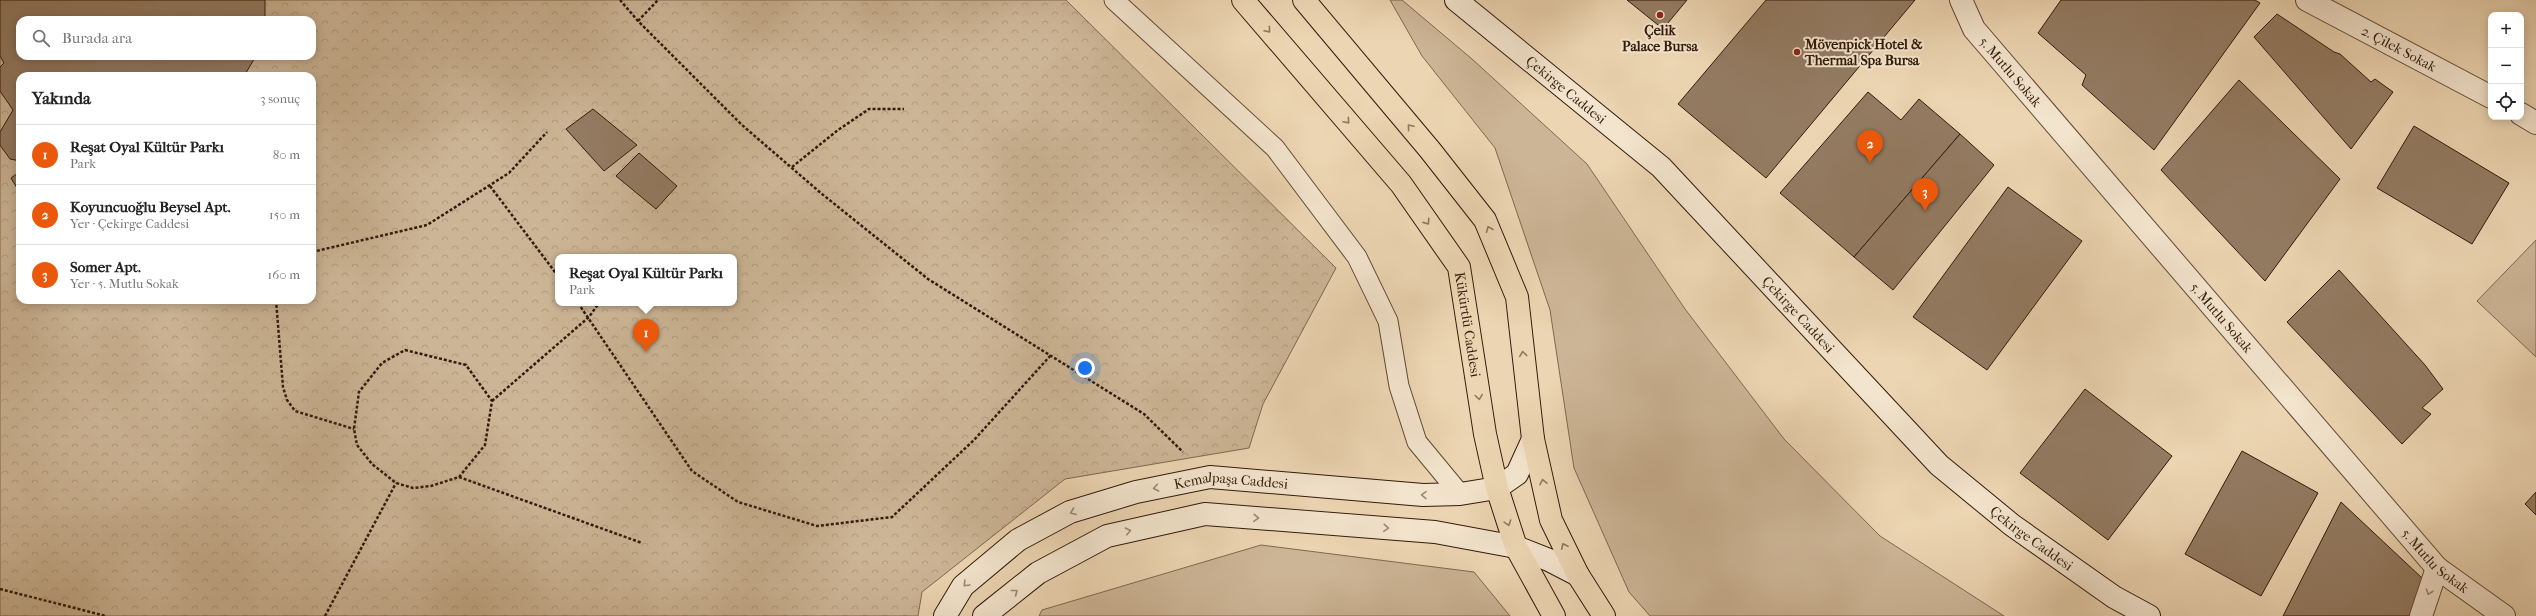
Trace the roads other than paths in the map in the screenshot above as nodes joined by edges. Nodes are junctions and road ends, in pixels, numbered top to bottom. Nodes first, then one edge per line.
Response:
1 (1114, 0) edge
2 (1242, 0) edge
3 (1304, 0) edge
4 (1456, 0) edge
5 (1961, 0) edge
6 (2307, 0) edge
7 (2488, 95) edge
8 (2524, 116) edge
9 (2536, 123) edge
10 (1533, 439) junction
11 (1497, 488) junction
12 (1460, 494) junction
13 (1516, 547) junction
14 (2437, 568) junction
15 (1578, 576) junction
16 (945, 616) edge
17 (984, 616) edge
18 (1554, 616) edge
19 (1604, 616) edge
20 (2149, 616) edge
21 (2421, 616) edge
22 (2504, 616) edge

1 - 12 lane
2 -> 11 main road, Kükürtlü Caddesi
10 -> 3 main road
4 - 20 main road, Çekirge Caddesi
5 - 14 main road, 5. Mutlu Sokak
6 - 7 main road, 2. Çilek Sokak
8 - 9 main road
10 - 11 main road, Kemalpaşa Caddesi
15 -> 10 main road
11 - 12 main road, Kemalpaşa Caddesi
11 -> 13 main road, Kükürtlü Caddesi
12 -> 16 main road, Kemalpaşa Caddesi
13 - 15 main road, Kemalpaşa Caddesi
17 -> 13 main road, Kemalpaşa Caddesi
13 - 18 main road, Kükürtlü Caddesi
14 -> 21 main road
14 - 22 main road, 5. Mutlu Sokak
15 - 19 main road

